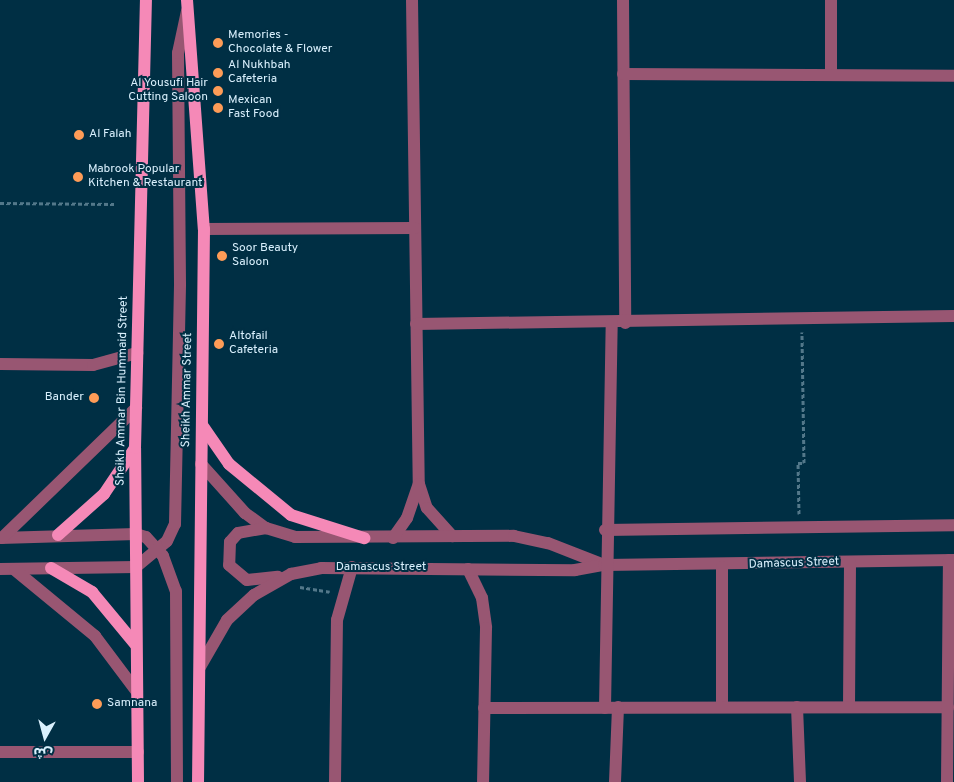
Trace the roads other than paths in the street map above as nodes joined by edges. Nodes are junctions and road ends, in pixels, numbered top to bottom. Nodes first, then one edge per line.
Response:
1 (146, 0) edge
2 (412, 0) edge
3 (623, 0) edge
4 (831, 0) edge
5 (189, 3) edge
6 (623, 74) junction
7 (831, 75) junction
8 (954, 76) edge
9 (416, 228) junction
10 (204, 229) junction
11 (954, 316) edge
12 (612, 323) junction
13 (625, 323) junction
14 (416, 324) junction
15 (137, 354) junction
16 (0, 364) edge
17 (136, 408) junction
18 (202, 424) junction
19 (135, 448) junction
20 (201, 464) junction
21 (419, 484) junction
22 (954, 525) edge
23 (266, 528) junction
24 (605, 530) junction
25 (136, 534) junction
26 (58, 535) junction
27 (452, 536) junction
28 (1, 538) edge
29 (364, 538) junction
30 (393, 538) junction
31 (158, 550) junction
32 (952, 560) edge
33 (850, 562) junction
34 (604, 565) junction
35 (722, 566) junction
36 (136, 567) junction
37 (352, 567) junction
38 (52, 568) junction
39 (468, 568) junction
40 (0, 569) edge
41 (15, 570) junction
42 (290, 574) junction
43 (136, 645) junction
44 (200, 666) junction
45 (137, 692) junction
46 (618, 707) junction
47 (722, 707) junction
48 (798, 707) junction
49 (849, 707) junction
50 (948, 707) junction
51 (484, 708) junction
52 (605, 708) junction
53 (951, 742) edge
54 (0, 752) edge
55 (138, 752) junction
56 (138, 782) edge
57 (178, 782) edge
58 (198, 782) edge
59 (335, 782) edge
60 (483, 782) edge
61 (615, 782) edge
62 (800, 782) edge
63 (947, 782) edge

1 - 15 main road, Sheikh Ammar Bin Hummaid Street
2 - 9 street
3 - 6 street
4 - 7 street
5 - 10 main road, Sheikh Ammar Street
5 - 31 street
6 - 7 street
6 - 13 street
7 - 8 street
9 - 10 street
9 - 14 street
10 - 18 main road, Sheikh Ammar Street
11 - 13 street
12 - 13 street
12 - 14 street
12 - 24 street
14 - 21 street
15 - 16 street
15 - 17 main road, Sheikh Ammar Bin Hummaid Street
17 - 19 main road, Sheikh Ammar Bin Hummaid Street
17 - 28 street
18 - 20 main road, Sheikh Ammar Street
18 - 29 main road
19 - 25 main road, Sheikh Ammar Bin Hummaid Street
19 - 26 main road
20 - 23 street, Damascus Street
20 - 44 main road, Sheikh Ammar Street
21 - 27 street
21 - 30 street
22 - 24 street
23 - 29 street, Damascus Street
23 - 42 street
24 - 34 street
25 - 26 street
25 - 31 street
25 - 36 main road, Sheikh Ammar Bin Hummaid Street
26 - 28 street
27 - 30 street, Damascus Street
27 - 34 street, Damascus Street
29 - 30 street, Damascus Street
31 - 36 street
31 - 57 street
32 - 33 street, Damascus Street
32 - 50 street
33 - 35 street, Damascus Street
33 - 49 street
34 - 35 street, Damascus Street
34 - 39 street, Damascus Street
34 - 52 street
35 - 47 street
36 - 38 street
36 - 43 main road, Sheikh Ammar Bin Hummaid Street
37 - 39 street, Damascus Street
37 - 42 street, Damascus Street
37 - 59 street
38 - 41 street
38 - 43 main road
39 - 51 street
40 - 41 street
41 - 45 street
42 - 44 street, Damascus Street
43 - 45 main road, Sheikh Ammar Bin Hummaid Street
44 - 58 main road, Sheikh Ammar Street
45 - 55 main road, Sheikh Ammar Bin Hummaid Street
46 - 47 street
46 - 52 street
46 - 61 street
47 - 48 street
48 - 49 street
48 - 62 street
49 - 50 street
50 - 53 street
51 - 52 street
51 - 60 street
53 - 63 street
54 - 55 street
55 - 56 main road, Sheikh Ammar Bin Hummaid Street

